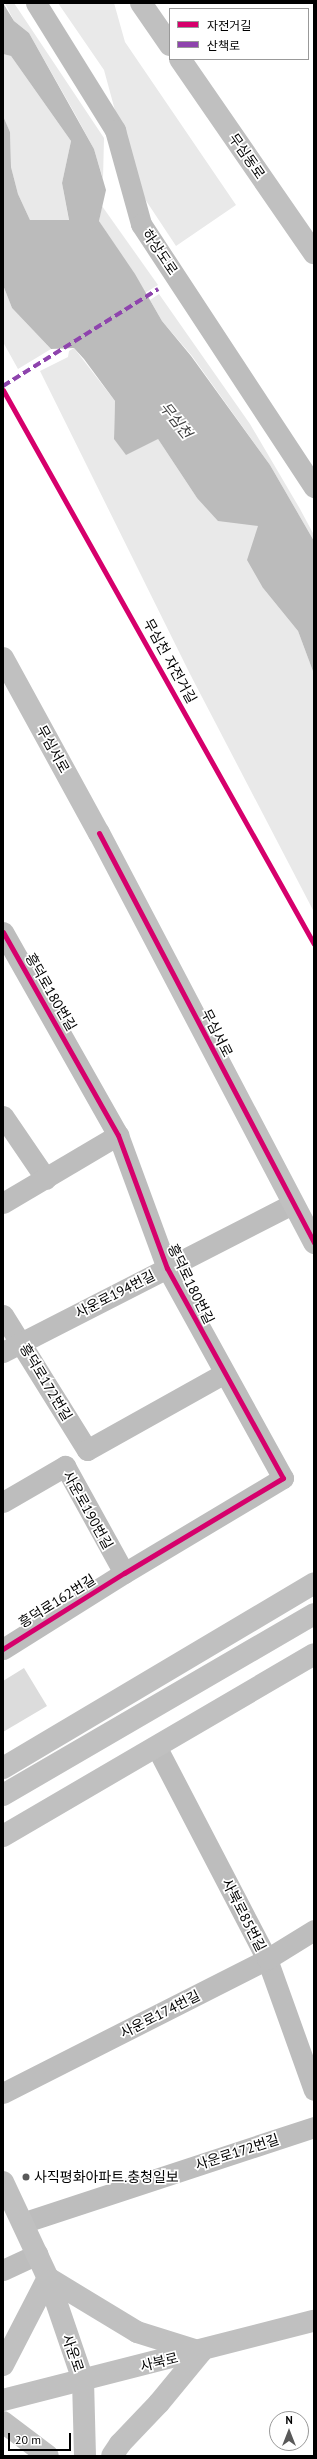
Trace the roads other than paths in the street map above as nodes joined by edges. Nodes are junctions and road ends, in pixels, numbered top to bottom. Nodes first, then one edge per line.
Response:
1 (36, 3) edge
2 (141, 3) edge
3 (169, 43) edge
4 (181, 60) edge
5 (314, 253) edge
6 (314, 487) edge
7 (3, 658) edge
8 (3, 932) edge
9 (3, 1116) edge
10 (118, 1135) junction
11 (46, 1179) junction
12 (3, 1203) edge
13 (292, 1204) junction
14 (314, 1243) edge
15 (167, 1268) junction
16 (3, 1315) edge
17 (21, 1341) junction
18 (3, 1352) edge
19 (224, 1374) junction
20 (3, 1502) edge
21 (124, 1573) junction
22 (314, 1583) edge
23 (314, 1614) edge
24 (3, 1649) edge
25 (314, 1654) edge
26 (157, 1748) junction
27 (3, 1768) edge
28 (3, 1795) edge
29 (3, 1836) edge
30 (314, 1930) edge
31 (267, 1959) junction
32 (314, 2090) edge
33 (3, 2093) edge
34 (314, 2127) edge
35 (3, 2182) edge
36 (22, 2223) junction
37 (38, 2254) junction
38 (3, 2270) edge
39 (48, 2278) junction
40 (314, 2321) edge
41 (201, 2352) junction
42 (3, 2365) edge
43 (83, 2380) junction
44 (3, 2400) edge
45 (3, 2422) edge
46 (48, 2456) edge
47 (85, 2456) edge
48 (112, 2456) edge

1 - 6 street, 하상도로
2 - 3 street
4 - 5 street, 무심동로
7 - 13 street, 무심서로
8 - 10 street, 흥덕로180번길
9 - 11 street
10 - 11 street
10 - 15 street, 흥덕로180번길
11 - 12 street
13 - 14 street, 무심서로
13 - 15 street, 사운로194번길
15 - 17 street, 사운로194번길
15 - 19 street, 흥덕로180번길
16 - 17 street, 흥덕로172번길
17 - 18 street, 사운로194번길
17 - 19 street, 흥덕로172번길
19 - 21 street, 흥덕로180번길
20 - 21 street, 사운로190번길
21 - 24 street, 흥덕로162번길
22 - 27 street
23 - 28 street
25 - 26 street
26 - 29 street
26 - 31 street, 사북로85번길
30 - 31 street, 사운로174번길
31 - 32 street, 사북로85번길
31 - 33 street, 사운로174번길
34 - 36 street, 사운로172번길
35 - 36 street, 사운로
36 - 37 street, 사운로
37 - 38 street
37 - 39 street, 사운로
39 - 41 street
39 - 42 street
39 - 43 street, 사운로
40 - 41 street, 사북로
41 - 43 street, 사북로
41 - 48 street
43 - 44 street, 사북로
43 - 47 street, 사운로
45 - 46 street

